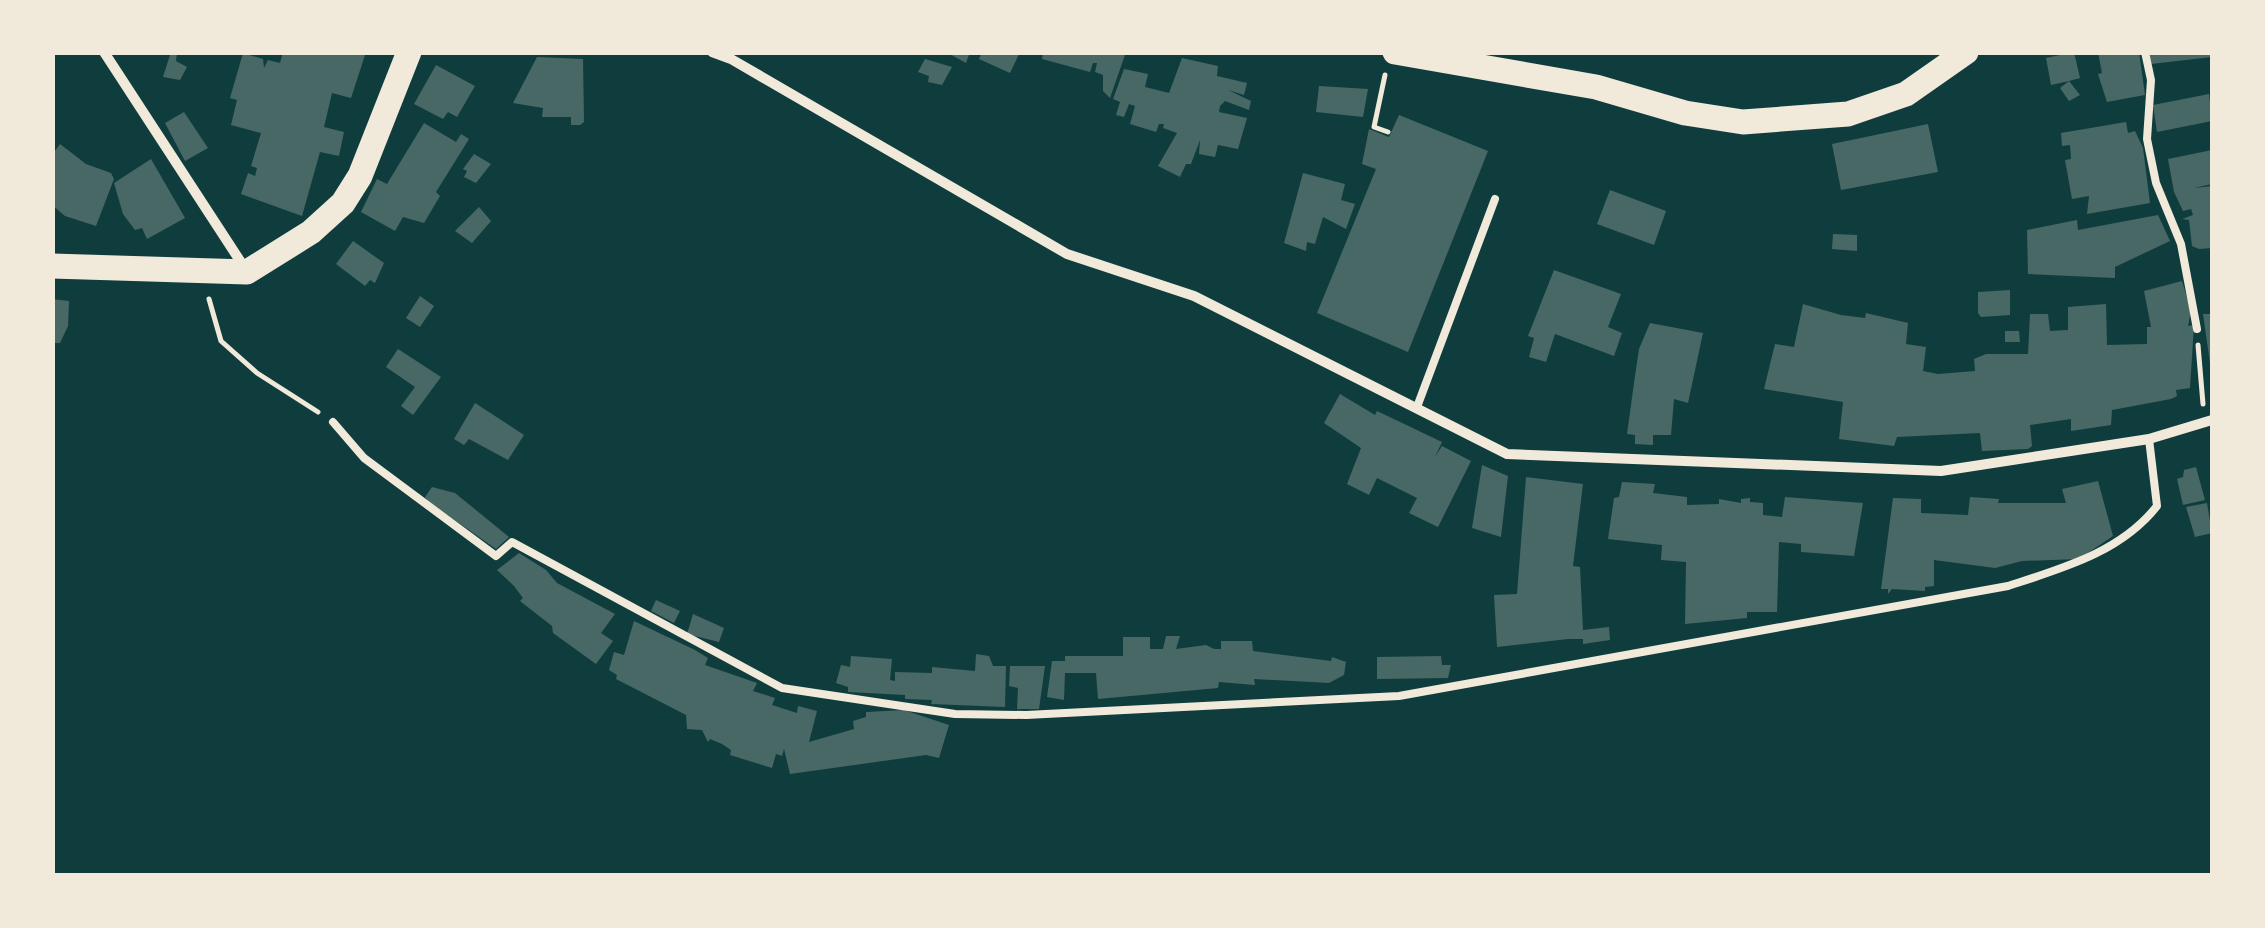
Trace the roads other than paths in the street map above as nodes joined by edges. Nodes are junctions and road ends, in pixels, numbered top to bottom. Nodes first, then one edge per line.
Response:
1 (104, 52) edge
2 (409, 52) edge
3 (712, 52) edge
4 (1966, 52) edge
5 (2145, 52) edge
6 (1400, 59) edge
7 (1495, 200) dead end
8 (52, 266) edge
9 (247, 272) junction
10 (2196, 330) road end
11 (1417, 408) junction
12 (2208, 421) edge
13 (333, 422) road end
14 (2149, 438) junction

1 - 9 street
2 - 9 main road
3 - 11 street
4 - 6 main road
5 - 10 lane
7 - 11 lane
8 - 9 main road
11 - 14 street
12 - 14 street
13 - 14 lane

